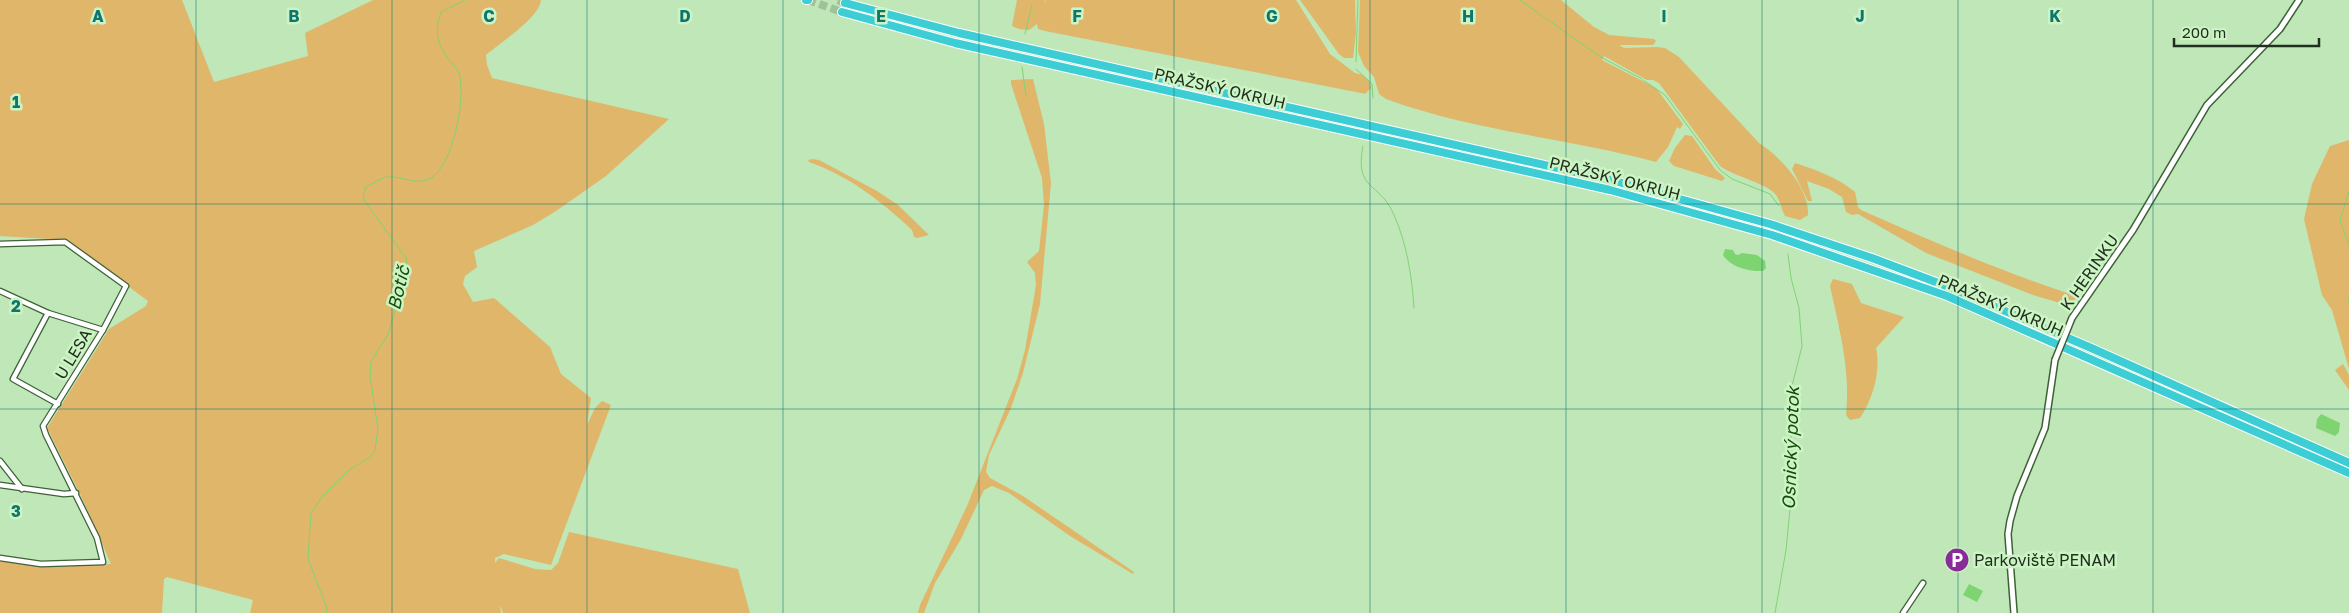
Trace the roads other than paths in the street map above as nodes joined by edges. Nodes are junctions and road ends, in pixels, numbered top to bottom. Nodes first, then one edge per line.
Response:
1 (2299, 0) edge
2 (845, 3) tunnel mouth
3 (842, 12) tunnel mouth
4 (0, 244) edge
5 (0, 291) edge
6 (48, 313) junction
7 (103, 330) junction
8 (58, 404) junction
9 (0, 462) edge
10 (2349, 463) edge
11 (2349, 473) edge
12 (0, 485) edge
13 (22, 489) junction
14 (76, 493) junction
15 (0, 558) edge
16 (1923, 583) dead end
17 (1903, 613) edge
18 (2014, 613) edge

1 - 18 street, K HERINKU, bridge
2 - 10 highway, PRAŽSKÝ OKRUH
3 - 11 highway, PRAŽSKÝ OKRUH
4 - 7 street, U LESA
5 - 6 street
6 - 7 street
6 - 8 street
7 - 8 street, U LESA
8 - 14 street, U LESA
9 - 13 street
12 - 13 street
13 - 14 street
14 - 15 street, U LESA
16 - 17 street

